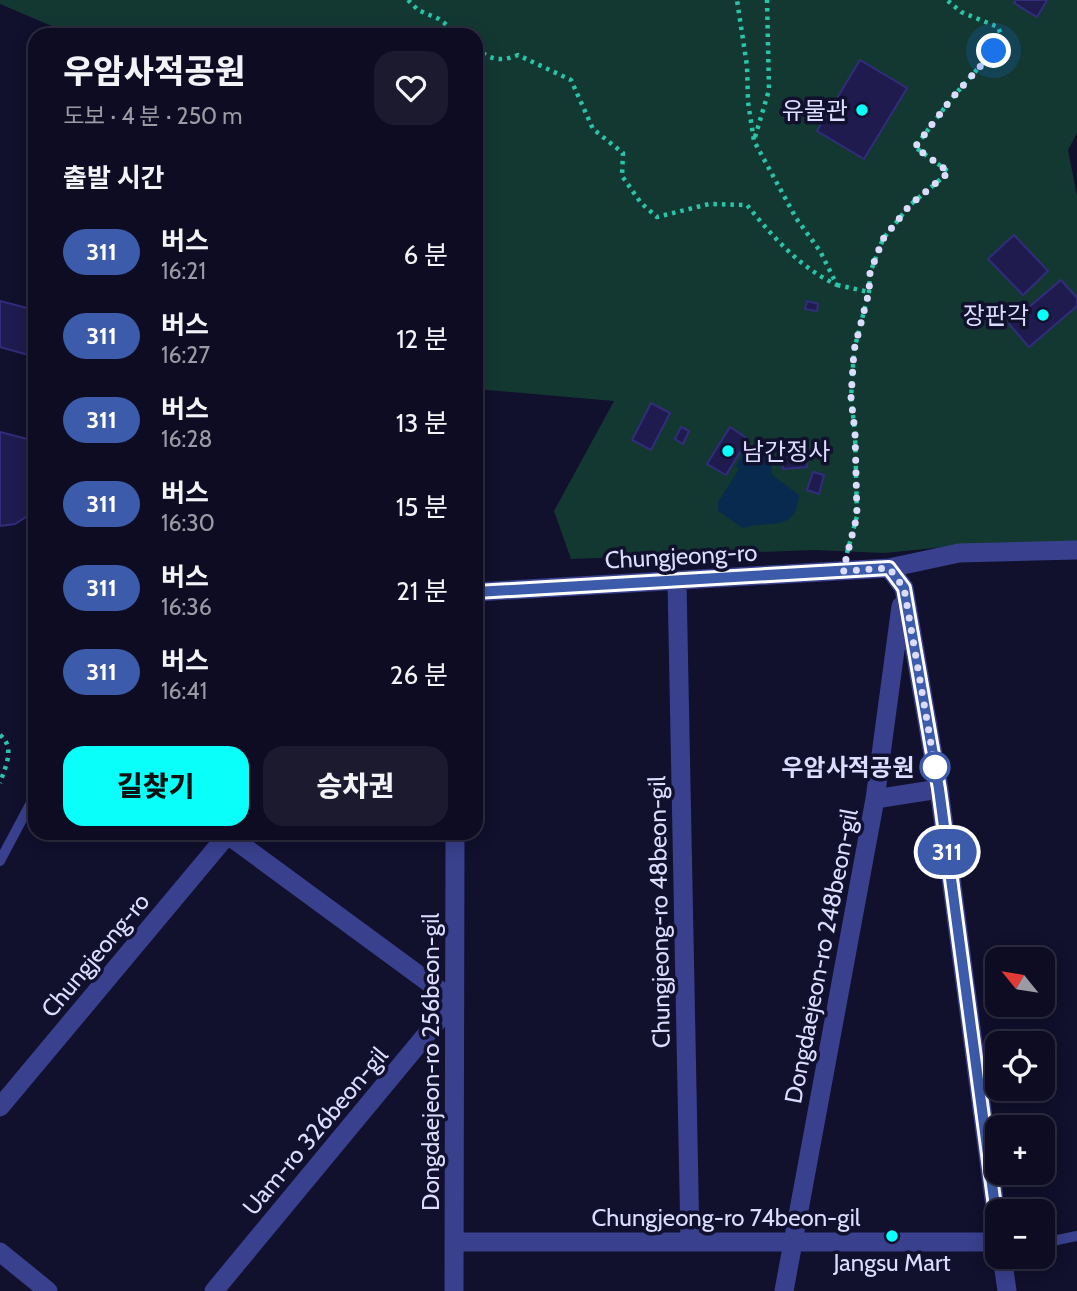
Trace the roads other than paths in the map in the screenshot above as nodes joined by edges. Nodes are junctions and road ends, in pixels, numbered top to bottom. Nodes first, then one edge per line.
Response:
1 (1077, 550) edge
2 (889, 568) junction
3 (677, 582) junction
4 (904, 588) junction
5 (483, 592) edge
6 (939, 789) junction
7 (875, 799) junction
8 (28, 808) edge
9 (223, 840) edge
10 (236, 840) edge
11 (455, 840) edge
12 (0, 861) edge
13 (454, 1002) junction
14 (0, 1107) edge
15 (994, 1199) edge
16 (1077, 1236) edge
17 (690, 1241) junction
18 (1055, 1241) edge
19 (454, 1242) junction
20 (792, 1242) junction
21 (985, 1242) edge
22 (0, 1252) edge
23 (1004, 1269) edge
24 (48, 1291) edge
25 (214, 1291) edge
26 (454, 1291) edge
27 (784, 1291) edge
28 (1007, 1291) edge

1 - 2 street, Chungjeong-ro
2 - 3 street, Chungjeong-ro
2 - 4 street
3 - 5 street, Chungjeong-ro
3 - 17 street, Chungjeong-ro 48beon-gil
4 - 6 street
4 - 7 street, Dongdaejeon-ro 248beon-gil
6 - 7 street
6 - 15 street
7 - 20 street, Dongdaejeon-ro 248beon-gil
8 - 12 lane
9 - 14 street, Chungjeong-ro
10 - 13 street, Chungjeong-ro
11 - 13 street, Dongdaejeon-ro 256beon-gil
13 - 19 street, Dongdaejeon-ro 256beon-gil
13 - 25 street, Uam-ro 326beon-gil
16 - 18 lane
17 - 19 street, Chungjeong-ro 74beon-gil
17 - 20 street, Chungjeong-ro 74beon-gil
19 - 26 street, Dongdaejeon-ro 256beon-gil
20 - 21 street, Chungjeong-ro 74beon-gil
20 - 27 street, Dongdaejeon-ro 248beon-gil
22 - 24 street
23 - 28 street

